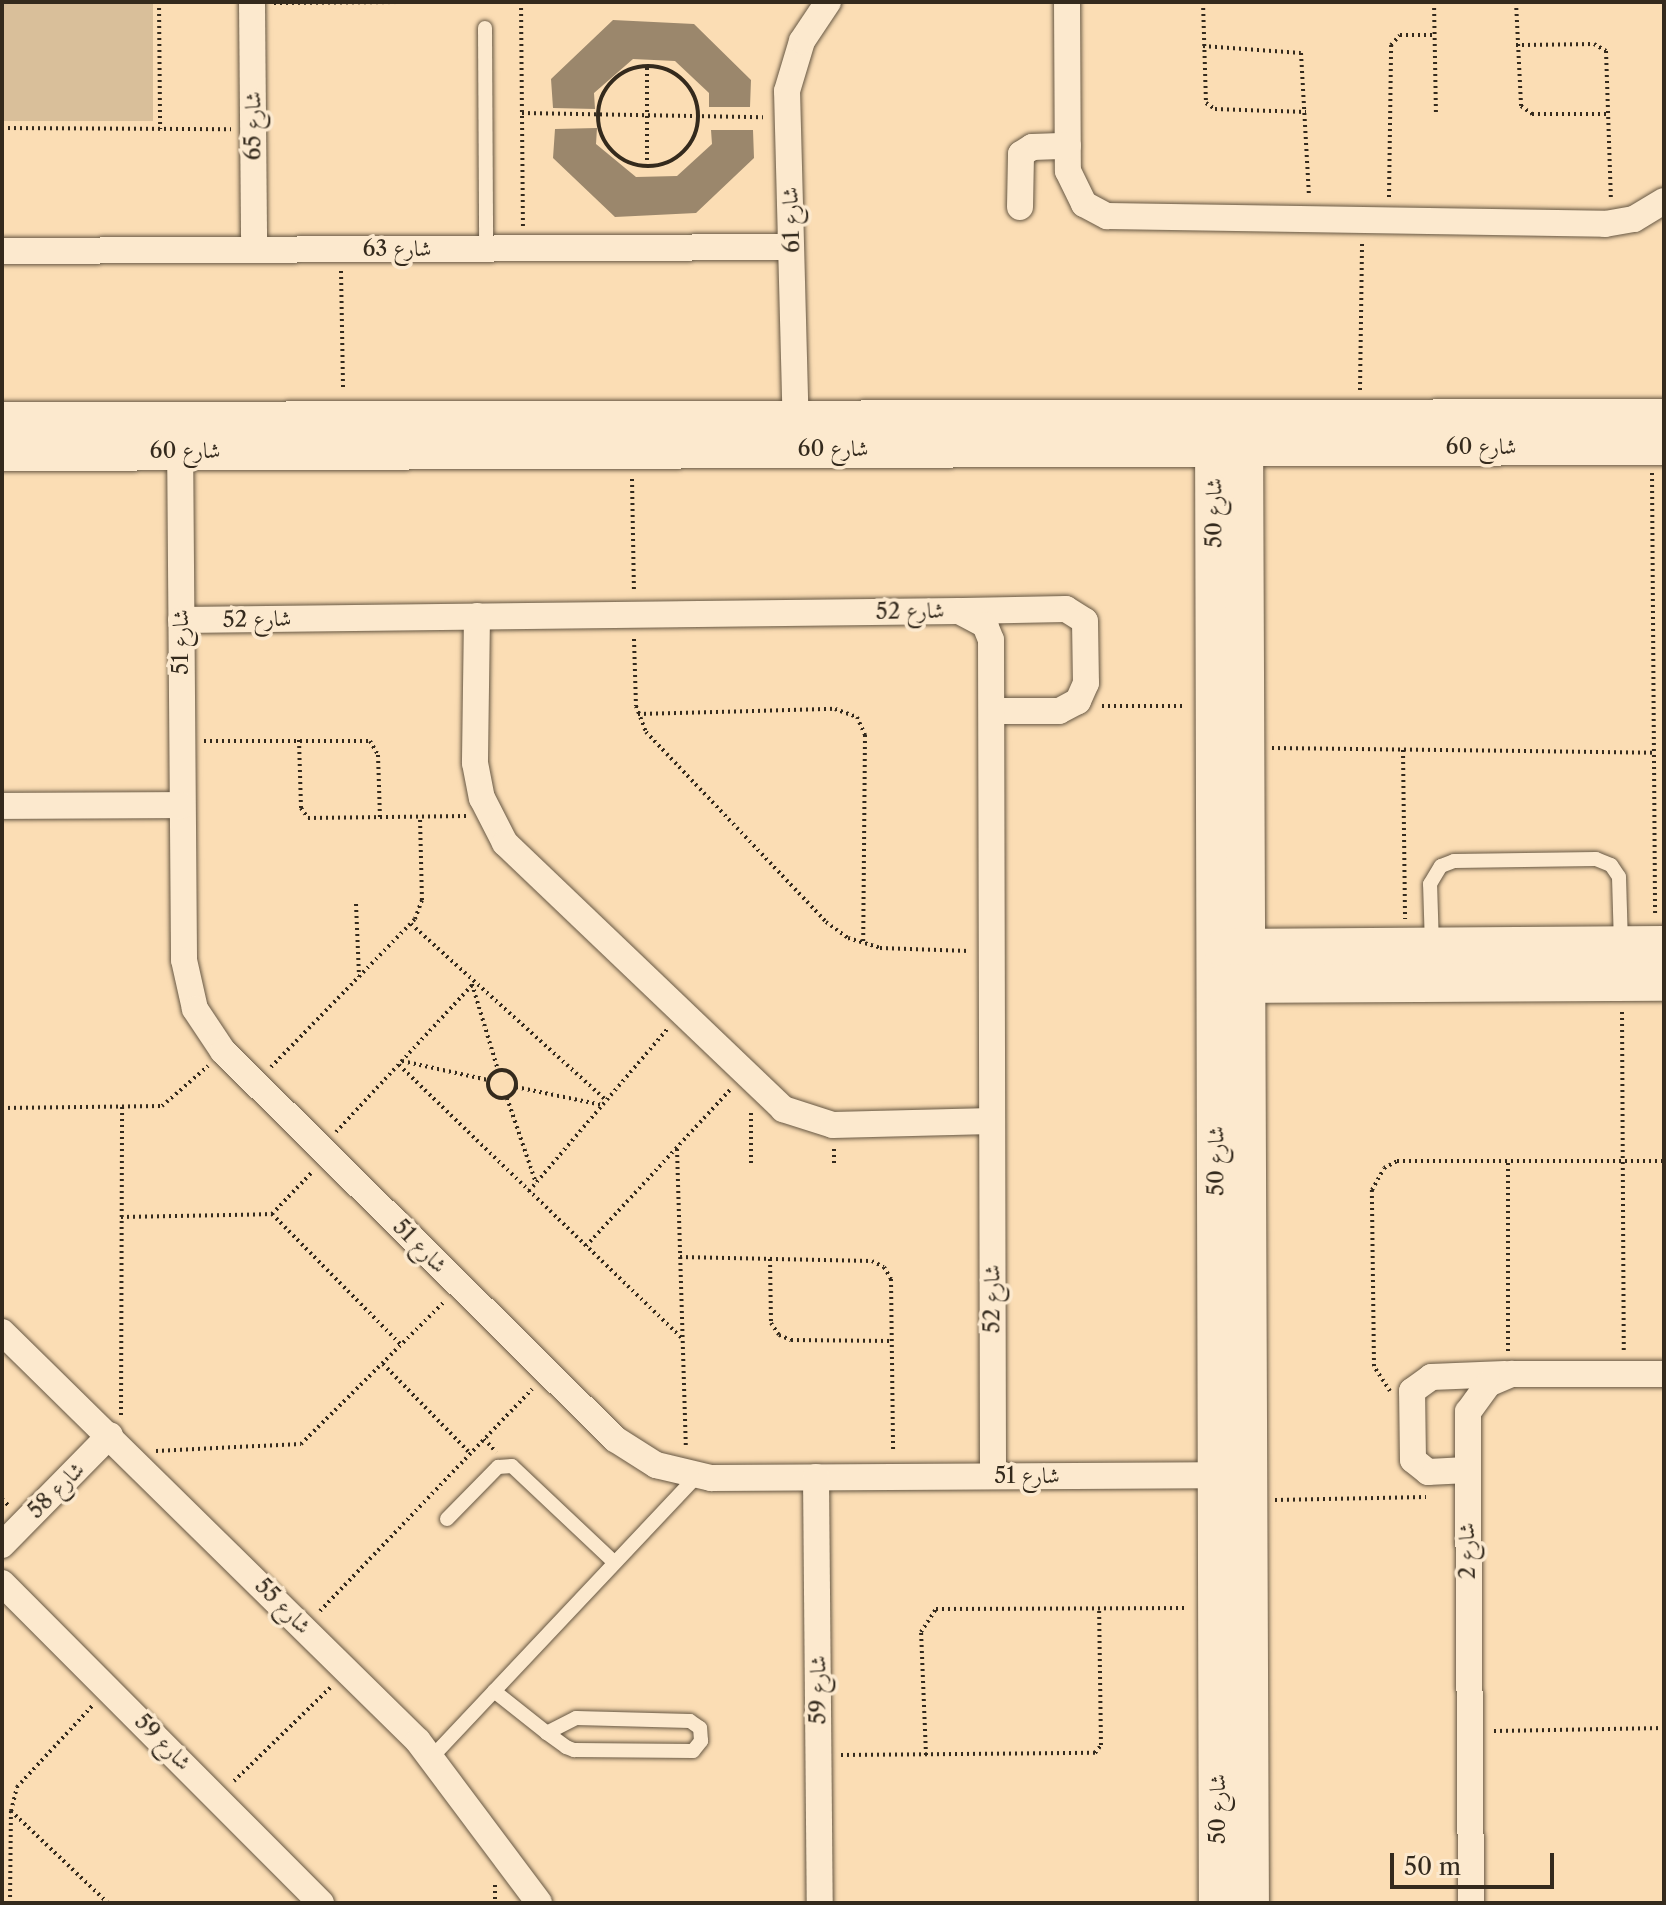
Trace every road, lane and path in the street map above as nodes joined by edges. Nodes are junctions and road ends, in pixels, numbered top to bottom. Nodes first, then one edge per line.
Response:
1 (159, 2) edge
2 (398, 2) edge
3 (521, 2) edge
4 (828, 2) edge
5 (1067, 2) edge
6 (1203, 2) edge
7 (1434, 2) edge
8 (1516, 2) edge
9 (252, 3) edge
10 (485, 28) dead end
11 (1435, 35) junction
12 (1516, 45) junction
13 (1203, 46) junction
14 (647, 68) junction
15 (1306, 112) junction
16 (522, 113) junction
17 (1436, 113) dead end
18 (599, 114) junction
19 (1610, 114) junction
20 (647, 115) junction
21 (696, 116) junction
22 (788, 117) junction
23 (2, 128) edge
24 (160, 129) junction
25 (253, 130) junction
26 (1068, 146) junction
27 (647, 164) junction
28 (1664, 201) edge
29 (1020, 207) dead end
30 (1309, 220) junction
31 (1375, 221) junction
32 (1611, 223) junction
33 (791, 247) junction
34 (486, 249) junction
35 (523, 249) junction
36 (254, 250) junction
37 (341, 250) junction
38 (2, 251) edge
39 (1360, 419) junction
40 (2, 421) edge
41 (343, 421) junction
42 (1229, 433) junction
43 (796, 434) junction
44 (180, 436) junction
45 (1660, 437) edge
46 (631, 450) junction
47 (2, 452) edge
48 (959, 611) junction
49 (634, 614) junction
50 (477, 616) junction
51 (181, 620) junction
52 (1072, 706) junction
53 (1214, 706) junction
54 (992, 711) junction
55 (638, 714) junction
56 (299, 739) junction
57 (182, 741) junction
58 (1246, 748) junction
59 (1403, 750) junction
60 (1654, 753) junction
61 (182, 805) junction
62 (2, 806) edge
63 (488, 815) junction
64 (420, 817) junction
65 (380, 818) junction
66 (356, 904) dead end
67 (411, 924) junction
68 (863, 944) junction
69 (1419, 947) junction
70 (992, 952) junction
71 (1640, 955) edge
72 (1231, 966) junction
73 (359, 977) junction
74 (1664, 982) edge
75 (474, 983) junction
76 (680, 1014) junction
77 (223, 1051) junction
78 (400, 1063) junction
79 (498, 1070) junction
80 (747, 1079) junction
81 (488, 1080) junction
82 (256, 1083) junction
83 (516, 1087) junction
84 (507, 1098) junction
85 (604, 1103) junction
86 (122, 1107) junction
87 (2, 1108) edge
88 (992, 1121) junction
89 (677, 1149) junction
90 (324, 1152) junction
91 (1508, 1161) junction
92 (1623, 1161) junction
93 (1664, 1161) edge
94 (751, 1163) dead end
95 (536, 1183) junction
96 (529, 1191) junction
97 (272, 1214) junction
98 (121, 1217) junction
99 (586, 1246) junction
100 (680, 1257) junction
101 (770, 1259) junction
102 (460, 1285) junction
103 (2, 1332) edge
104 (683, 1339) junction
105 (891, 1341) junction
106 (401, 1345) junction
107 (383, 1364) junction
108 (547, 1372) junction
109 (1510, 1374) junction
110 (1624, 1374) junction
111 (1664, 1374) edge
112 (1410, 1398) junction
113 (119, 1444) junction
114 (470, 1453) junction
115 (692, 1476) junction
116 (993, 1476) junction
117 (816, 1477) junction
118 (893, 1477) junction
119 (1238, 1483) junction
120 (1467, 1483) junction
121 (447, 1519) dead end
122 (2, 1545) edge
123 (614, 1562) junction
124 (2, 1583) edge
125 (1217, 1608) junction
126 (1099, 1609) junction
127 (305, 1627) junction
128 (348, 1670) junction
129 (109, 1689) junction
130 (494, 1691) junction
131 (1664, 1728) edge
132 (1469, 1732) junction
133 (547, 1733) junction
134 (819, 1755) junction
135 (926, 1755) junction
136 (432, 1757) junction
137 (218, 1797) junction
138 (11, 1811) junction
139 (10, 1903) edge
140 (108, 1903) edge
141 (321, 1903) edge
142 (539, 1903) edge
143 (820, 1903) edge
144 (1218, 1903) edge
145 (1250, 1903) edge
146 (1471, 1903) edge

1 - 24 path
2 - 9 path
3 - 16 path
4 - 22 street, شارع 61
5 - 26 street
6 - 13 path
7 - 11 path
8 - 12 path
9 - 25 street, شارع 65
10 - 34 lane
11 - 17 path
11 - 31 path
12 - 19 path
12 - 19 path
13 - 15 path
13 - 15 path
14 - 18 path
14 - 20 path
14 - 21 path
15 - 30 path
16 - 18 path
16 - 35 path
18 - 20 path
18 - 27 path
19 - 32 path
20 - 21 path
20 - 27 path
21 - 22 path
21 - 27 path
22 - 33 street, شارع 61
23 - 24 path
24 - 25 path
25 - 36 street, شارع 65
26 - 29 street
26 - 30 street
28 - 32 street
30 - 31 street
31 - 32 street
31 - 39 path
33 - 35 street, شارع 63
33 - 43 street, شارع 61
34 - 35 street, شارع 63
34 - 37 street, شارع 63
36 - 37 street, شارع 63
36 - 38 street, شارع 63
37 - 41 path
39 - 42 street, شارع 60
39 - 45 street, شارع 60
40 - 44 street, شارع 60
41 - 43 street, شارع 60
41 - 44 street, شارع 60
42 - 43 street, شارع 60
42 - 45 street, شارع 60
42 - 53 street, شارع 50
42 - 58 street, شارع 50
43 - 46 street, شارع 60
44 - 46 street, شارع 60
44 - 47 street, شارع 60
44 - 51 street, شارع 51
45 - 60 path
46 - 49 path
48 - 49 street, شارع 52
48 - 52 street
48 - 54 street, شارع 52
49 - 50 street, شارع 52
49 - 55 path
50 - 51 street, شارع 52
50 - 63 street
51 - 57 street, شارع 51
52 - 53 path
52 - 54 street
53 - 72 street, شارع 50
54 - 70 street, شارع 52
55 - 68 path
55 - 68 path
56 - 57 path
56 - 65 path
56 - 65 path
57 - 61 street, شارع 51
58 - 59 path
58 - 72 street, شارع 50
59 - 60 path
59 - 69 path
60 - 71 path
61 - 62 street
61 - 77 street, شارع 51
63 - 64 path
63 - 76 street
64 - 65 path
64 - 67 path
66 - 73 path
67 - 73 path
67 - 75 path
68 - 70 path
69 - 71 street
69 - 71 lane
69 - 72 street
70 - 88 street, شارع 52
71 - 72 street
71 - 74 street
71 - 92 path
72 - 119 street, شارع 50
73 - 82 path
75 - 78 path
75 - 79 path
75 - 85 path
76 - 80 street
76 - 85 path
77 - 82 street, شارع 51
77 - 86 path
78 - 81 path
78 - 90 path
78 - 96 path
79 - 81 path
79 - 83 path
80 - 88 street
80 - 89 path
80 - 94 path
81 - 84 path
82 - 90 street, شارع 51
83 - 84 path
83 - 85 path
84 - 95 path
85 - 95 path
86 - 87 path
86 - 98 path
88 - 116 street, شارع 52
89 - 99 path
89 - 100 path
90 - 97 path
90 - 102 street, شارع 51
91 - 92 path
91 - 109 path
91 - 112 path
92 - 93 path
92 - 110 path
95 - 96 path
96 - 99 path
97 - 98 path
97 - 106 path
98 - 113 path
99 - 104 path
100 - 101 path
100 - 104 path
101 - 105 path
101 - 105 path
102 - 106 path
102 - 108 street, شارع 51
103 - 113 street, شارع 55
104 - 115 path
105 - 118 path
106 - 107 path
107 - 113 path
107 - 114 path
108 - 114 path
108 - 115 street, شارع 51
109 - 110 street
109 - 112 street
109 - 120 street, شارع 2
110 - 111 street
112 - 120 street
113 - 122 street, شارع 58
113 - 127 street, شارع 55
114 - 127 path
115 - 117 street, شارع 51
115 - 123 lane
116 - 118 street, شارع 51
116 - 119 street, شارع 51
117 - 118 street, شارع 51
117 - 134 street, شارع 59
119 - 120 path
119 - 125 street, شارع 50
119 - 145 street, شارع 50
120 - 132 street, شارع 2
121 - 123 lane
123 - 130 lane
124 - 129 street, شارع 59
125 - 126 path
125 - 144 street, شارع 50
126 - 135 path
126 - 135 path
127 - 128 street, شارع 55
128 - 136 street, شارع 55
128 - 137 path
129 - 137 street, شارع 59
129 - 138 path
130 - 133 lane
130 - 136 lane
131 - 132 path
132 - 146 street, شارع 2
133 - 133 lane
134 - 135 path
134 - 143 street, شارع 59
136 - 142 street, شارع 55
137 - 141 street, شارع 59
138 - 139 path
138 - 140 path

